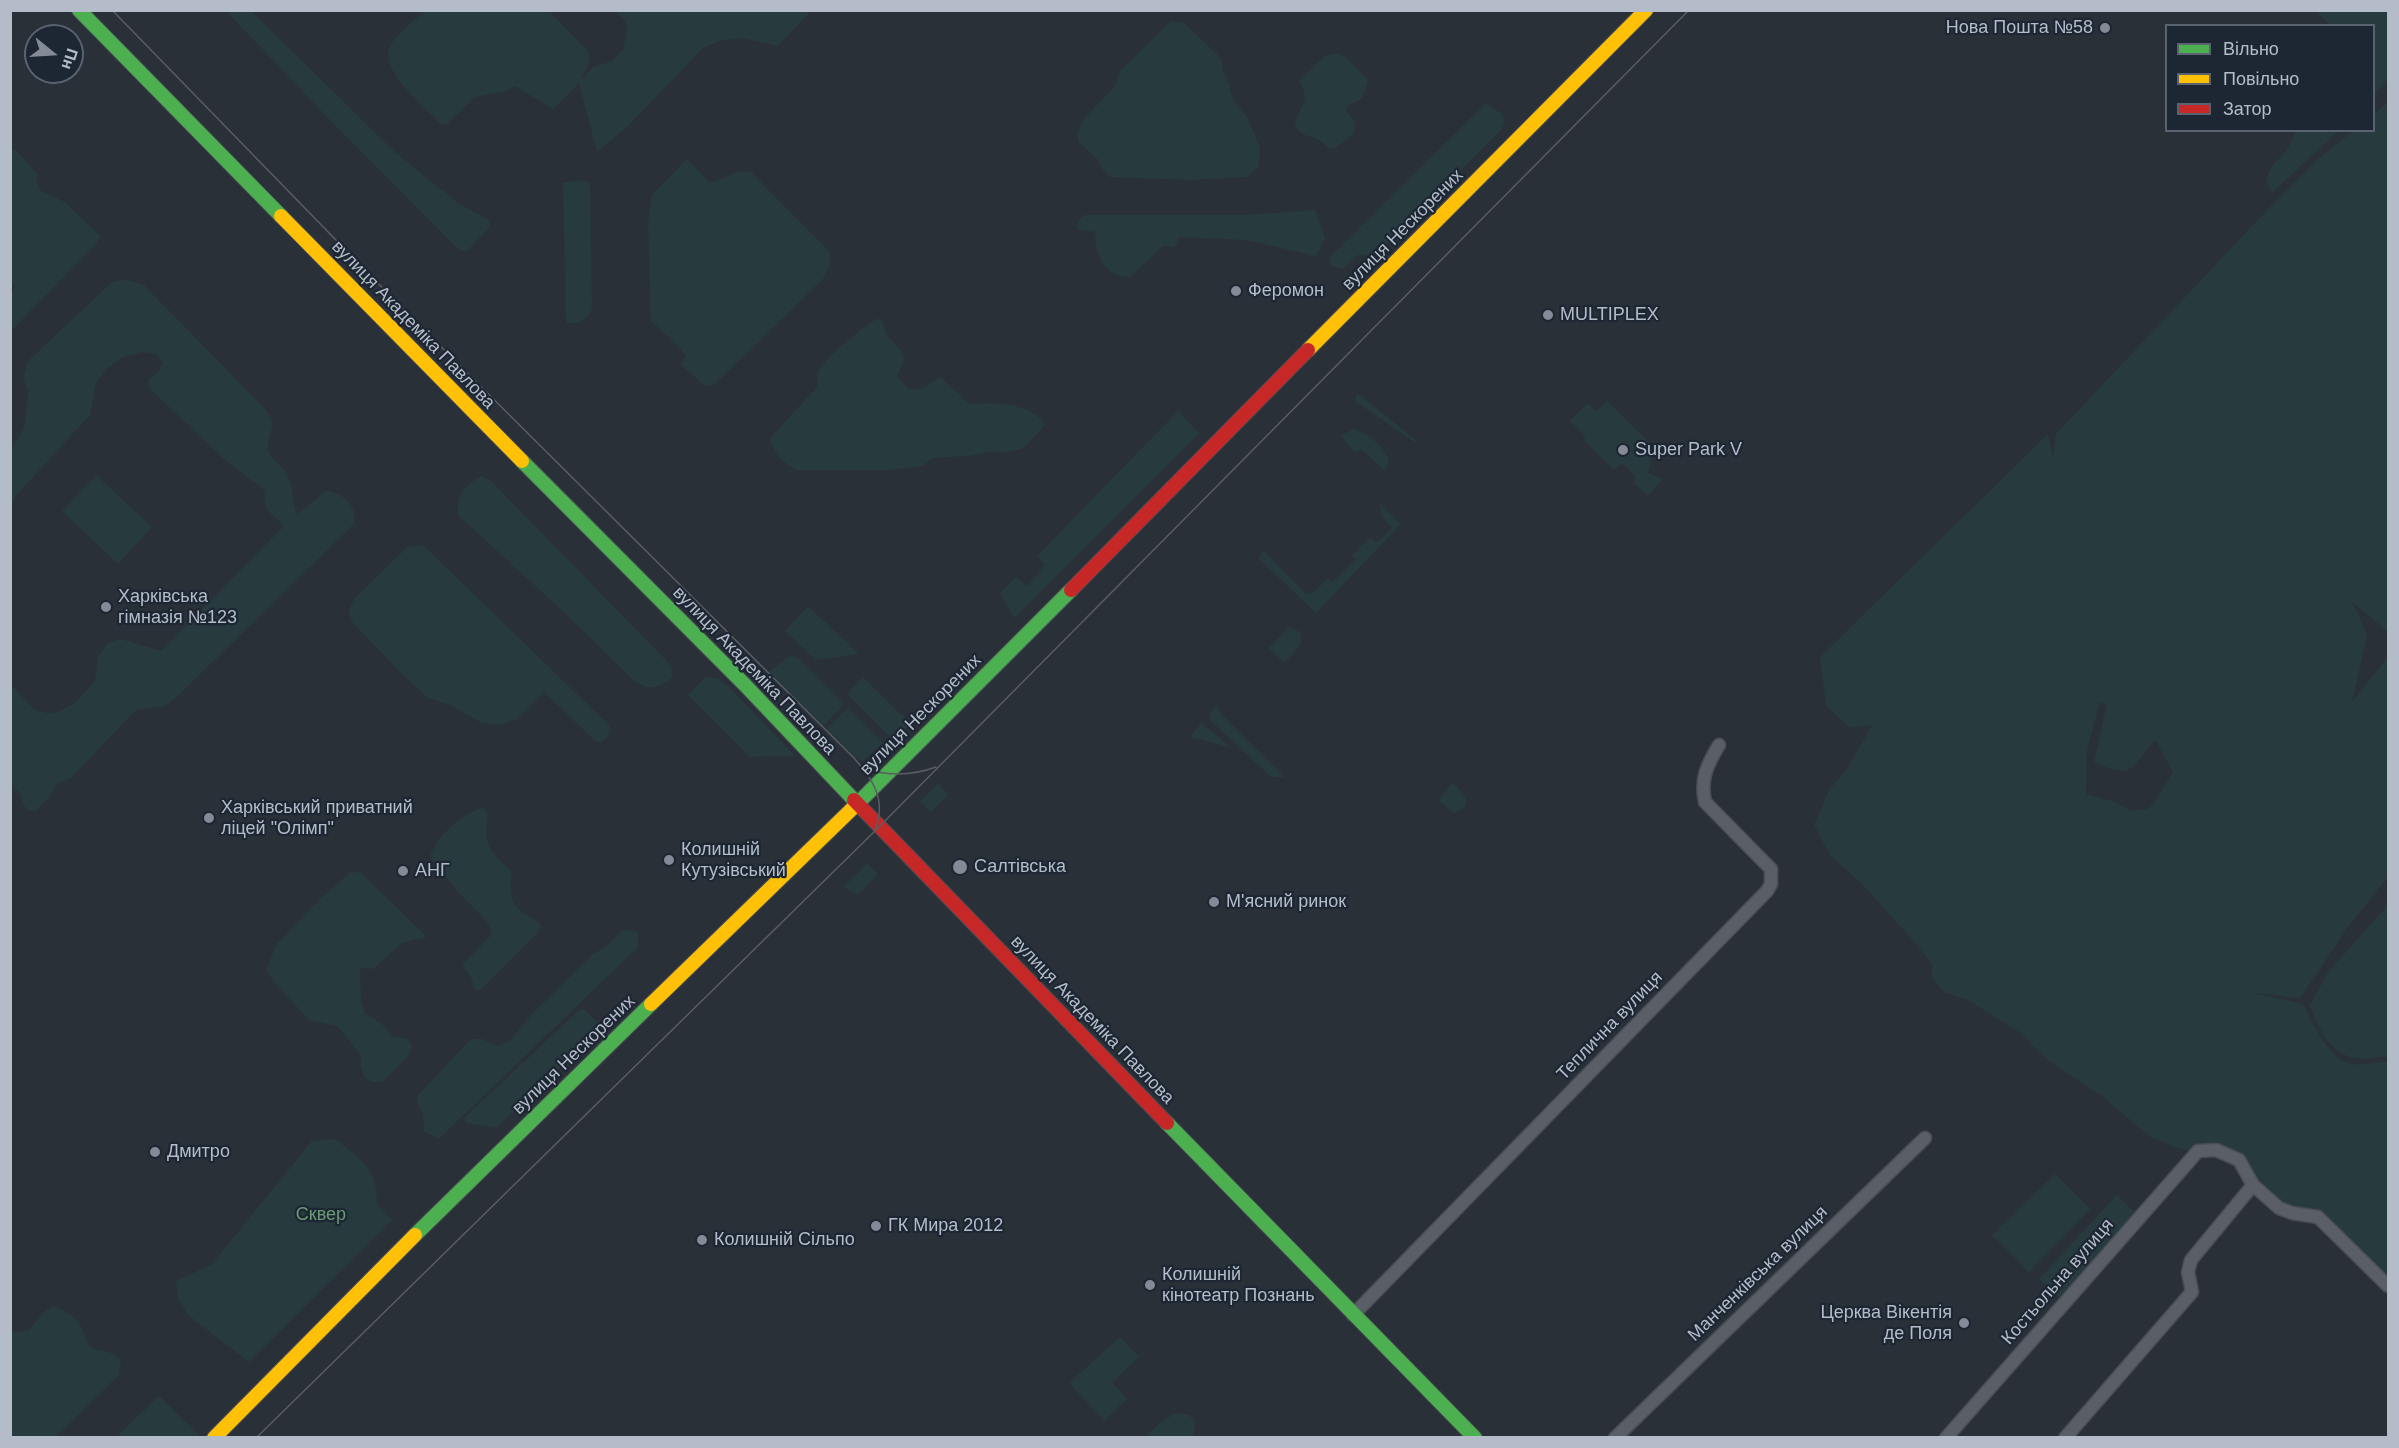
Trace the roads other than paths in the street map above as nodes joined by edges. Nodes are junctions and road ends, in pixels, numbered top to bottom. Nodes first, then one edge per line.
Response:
1 (79, 10) edge
2 (1646, 10) edge
3 (1719, 745) dead end
4 (857, 804) junction
5 (1925, 1138) dead end
6 (2253, 1185) junction
7 (2388, 1286) edge
8 (1353, 1315) junction
9 (214, 1437) edge
10 (1475, 1437) edge
11 (1615, 1437) edge
12 (1946, 1437) edge
13 (2065, 1437) edge

1 - 4 main road, вулиця Академіка Павлова
2 - 4 main road, вулиця Нескорених
3 - 8 street, Теплична вулиця
4 - 8 main road, вулиця Академіка Павлова
4 - 9 main road, вулиця Нескорених
5 - 11 street, Манченківська вулиця
6 - 7 street
6 - 12 street, Костьольна вулиця
6 - 13 street
8 - 10 main road, вулиця Академіка Павлова

